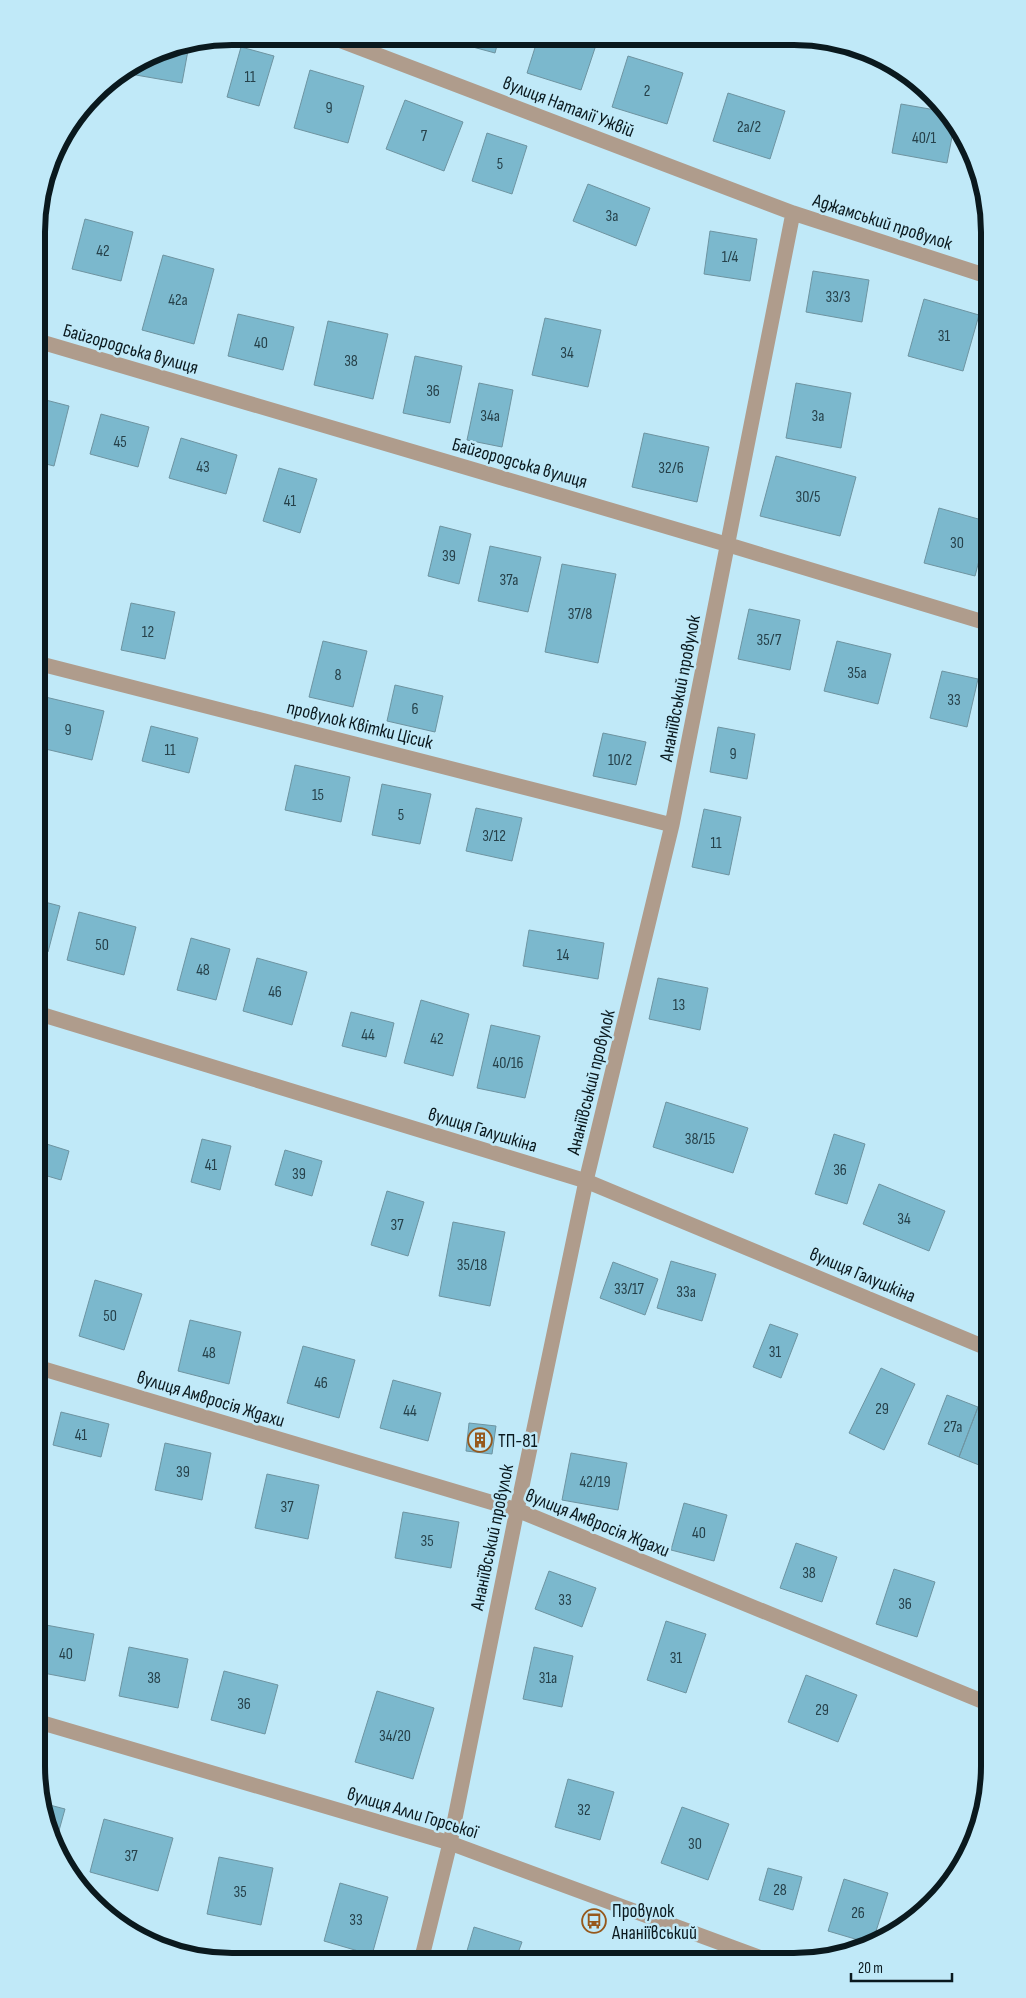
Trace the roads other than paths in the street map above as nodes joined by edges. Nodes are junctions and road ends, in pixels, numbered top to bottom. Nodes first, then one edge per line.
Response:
1 (352, 45) edge
2 (793, 212) junction
3 (981, 274) edge
4 (45, 343) edge
5 (728, 545) junction
6 (981, 621) edge
7 (45, 665) edge
8 (672, 825) junction
9 (45, 1015) edge
10 (586, 1181) junction
11 (981, 1346) edge
12 (45, 1369) edge
13 (517, 1510) junction
14 (981, 1701) edge
15 (45, 1724) edge
16 (450, 1842) junction
17 (423, 1953) edge
18 (748, 1953) edge

1 - 2 street, вулиця Наталії Ужвій
2 - 3 street, Аджамський провулок
2 - 5 street, Ананіївський провулок
4 - 5 street, Байгородська вулиця
5 - 6 street, Байгородська вулиця
5 - 8 street, Ананіївський провулок
7 - 8 street, провулок Квітки Цісик
8 - 10 street, Ананіївський провулок
9 - 10 street, вулиця Галушкіна
10 - 11 street, вулиця Галушкіна
10 - 13 street, Ананіївський провулок
12 - 13 street, вулиця Амвросія Ждахи
13 - 14 street, вулиця Амвросія Ждахи
13 - 16 street, Ананіївський провулок
15 - 16 street, вулиця Алли Горської
16 - 17 street, Ананіївський провулок
16 - 18 street, вулиця Алли Горської

